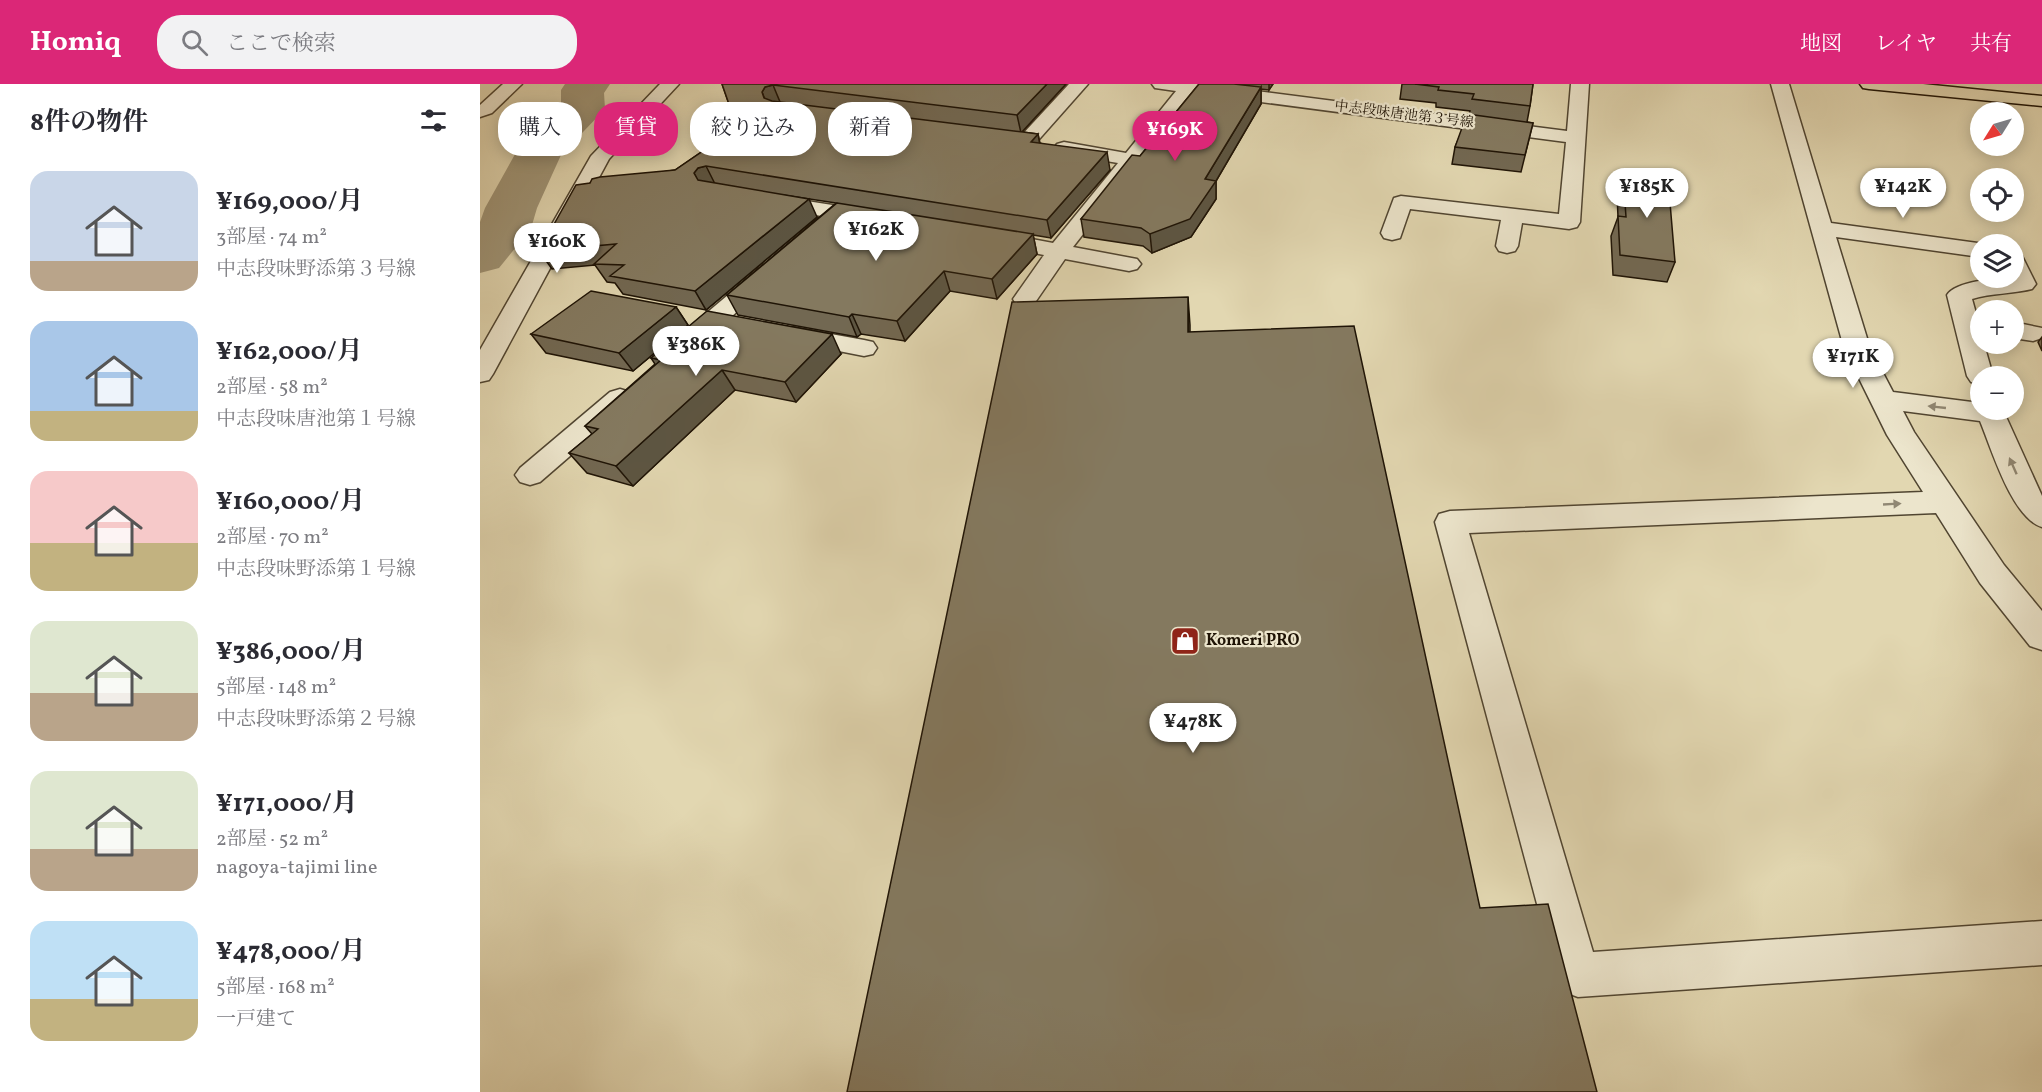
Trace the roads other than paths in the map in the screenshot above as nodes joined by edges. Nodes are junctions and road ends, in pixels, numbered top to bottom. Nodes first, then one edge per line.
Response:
1 (513, 84) edge
2 (670, 84) edge
3 (1079, 84) edge
4 (1161, 84) edge
5 (1580, 84) edge
6 (1780, 84) edge
7 (1869, 84) edge
8 (2022, 84) edge
9 (1190, 86) edge
10 (2042, 86) edge
11 (2042, 101) edge
12 (480, 111) edge
13 (1004, 138) edge
14 (1576, 138) junction
15 (1027, 141) junction
16 (1133, 160) junction
17 (748, 198) edge
18 (839, 213) junction
19 (1513, 215) junction
20 (897, 222) edge
21 (1821, 228) junction
22 (1392, 232) dead end
23 (967, 234) edge
24 (811, 236) edge
25 (1507, 246) dead end
26 (1060, 249) junction
27 (1970, 249) edge
28 (784, 259) edge
29 (1129, 264) dead end
30 (1983, 288) edge
31 (1026, 299) edge
32 (679, 315) dead end
33 (1970, 318) edge
34 (711, 321) junction
35 (864, 348) dead end
36 (666, 360) edge
37 (480, 374) edge
38 (639, 383) edge
39 (1883, 400) junction
40 (1970, 409) edge
41 (1994, 420) edge
42 (530, 475) dead end
43 (1945, 502) junction
44 (2042, 516) edge
45 (2042, 636) edge
46 (2042, 943) edge

1 - 12 street
2 - 37 street
3 - 15 street
4 - 9 street, 中志段味唐池第３号線
5 - 14 street
6 - 21 street
7 - 11 main road
8 - 10 main road
9 - 14 street, 中志段味唐池第３号線
9 - 16 street
13 - 15 street
14 - 19 street
15 - 16 street
16 - 26 street
17 - 18 street
18 - 20 street
18 - 24 street
19 - 22 street
19 - 25 street
21 - 27 street
21 - 39 street
23 - 26 street
26 - 29 street
26 - 31 street
28 - 34 street
30 - 33 street
32 - 34 street
34 - 35 street
34 - 36 street
38 - 42 street
40 -> 39 street
39 - 43 street
44 -> 41 street
43 - 45 street
46 -> 43 street

